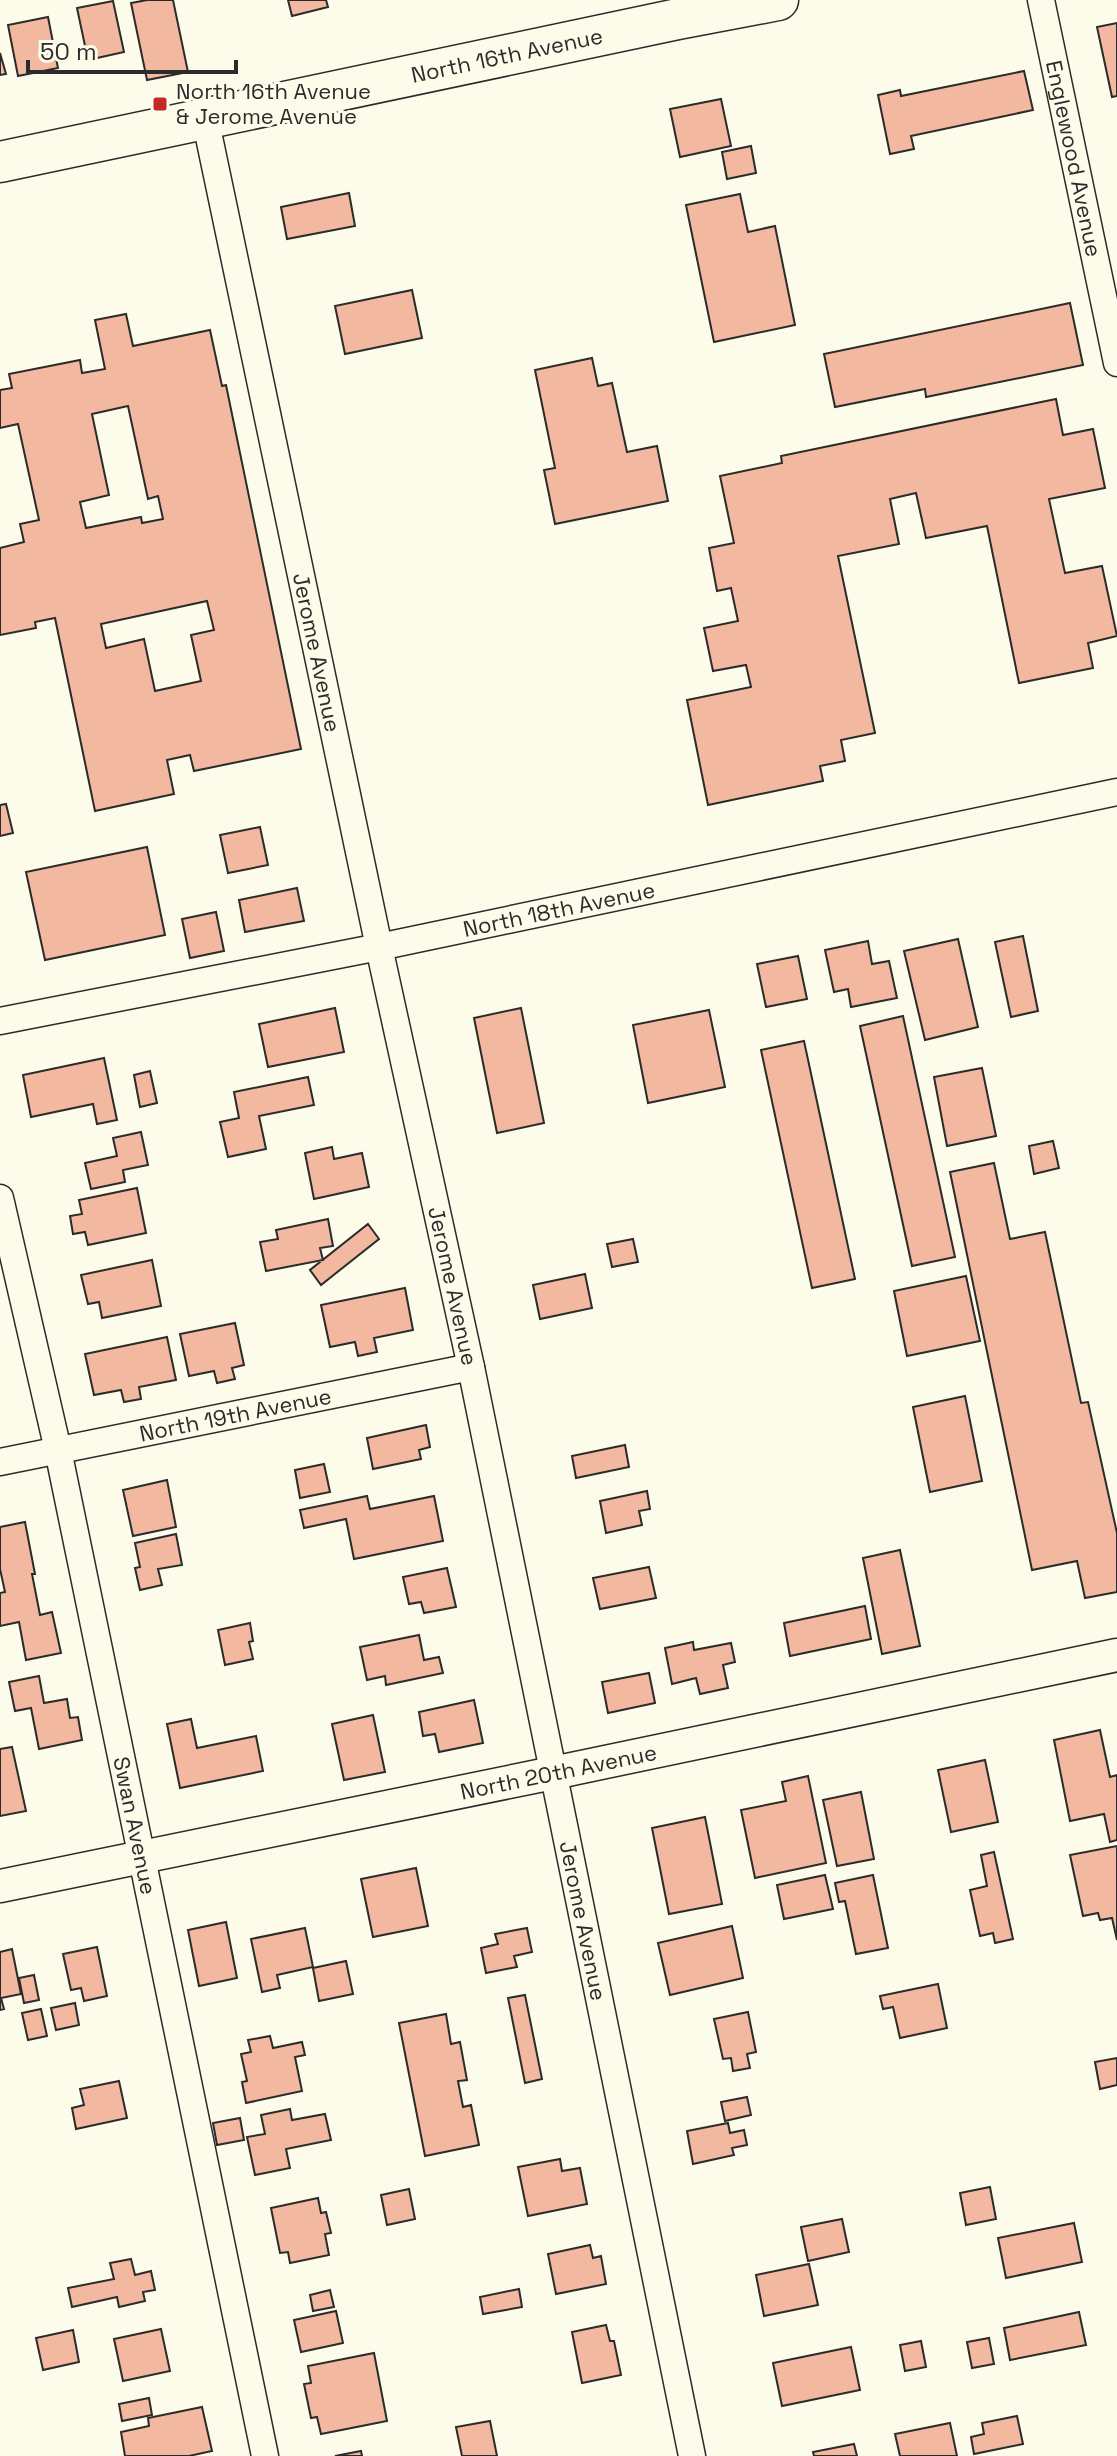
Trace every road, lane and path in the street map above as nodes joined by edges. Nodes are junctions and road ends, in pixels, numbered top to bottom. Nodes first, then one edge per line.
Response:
1 (778, 0) edge
2 (1041, 0) edge
3 (205, 118) junction
4 (0, 162) edge
5 (1117, 363) edge
6 (1117, 792) edge
7 (379, 947) junction
8 (0, 1021) edge
9 (0, 1198) edge
10 (471, 1367) junction
11 (58, 1450) junction
12 (0, 1462) edge
13 (1117, 1655) edge
14 (553, 1773) junction
15 (142, 1856) junction
16 (0, 1886) edge
17 (265, 2456) edge
18 (692, 2456) edge

1 - 3 main road, North 16th Avenue
2 - 5 street, Englewood Avenue
3 - 4 main road, North 16th Avenue
3 - 7 street, Jerome Avenue
6 - 7 street, North 18th Avenue
7 - 8 street, North 18th Avenue
7 - 10 street, Jerome Avenue
9 - 11 street, Swan Avenue
10 - 11 street, North 19th Avenue
10 - 14 street, Jerome Avenue
11 - 12 street, North 19th Avenue
11 - 15 street, Swan Avenue
13 - 14 street, North 20th Avenue
14 - 15 street, North 20th Avenue
14 - 18 street, Jerome Avenue
15 - 16 street, North 20th Avenue
15 - 17 street, Swan Avenue

